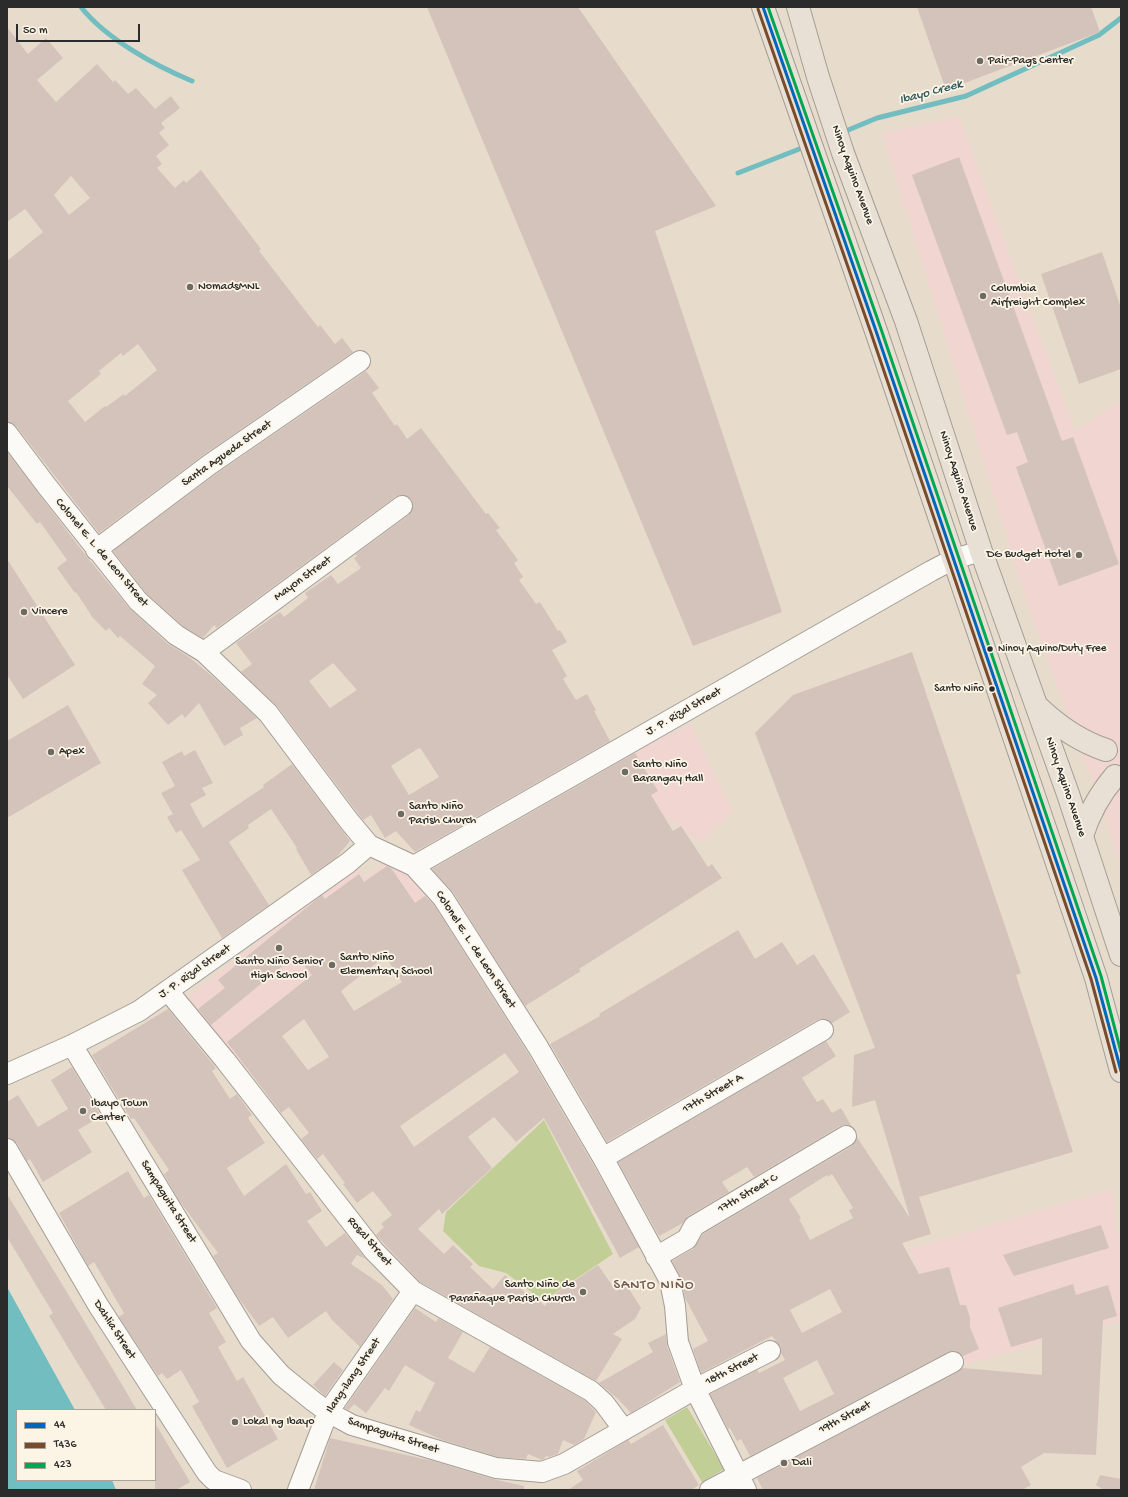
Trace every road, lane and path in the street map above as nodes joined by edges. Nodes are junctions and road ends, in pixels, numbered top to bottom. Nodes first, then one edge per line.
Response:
1 (763, 7) edge
2 (798, 7) edge
3 (360, 361) dead end
4 (7, 433) edge
5 (402, 506) dead end
6 (96, 550) junction
7 (981, 551) junction
8 (954, 559) junction
9 (204, 652) junction
10 (1036, 705) junction
11 (1106, 750) dead end
12 (1115, 776) dead end
13 (1082, 836) junction
14 (369, 845) junction
15 (414, 866) junction
16 (1121, 955) edge
17 (168, 991) junction
18 (823, 1030) dead end
19 (72, 1045) junction
20 (1121, 1071) edge
21 (7, 1074) edge
22 (846, 1136) dead end
23 (7, 1149) edge
24 (603, 1158) junction
25 (656, 1257) junction
26 (413, 1291) junction
27 (770, 1350) dead end
28 (953, 1362) dead end
29 (695, 1389) junction
30 (328, 1412) junction
31 (624, 1430) junction
32 (742, 1482) edge
33 (241, 1490) edge
34 (298, 1490) edge
35 (710, 1490) edge

1 - 8 main road
2 - 7 main road, Ninoy Aquino Avenue
3 - 6 street, Santa Agueda Street
4 - 6 street, Colonel E. L. de Leon Street
5 - 9 street, Mayon Street
6 - 9 street, Colonel E. L. de Leon Street
7 - 8 street, J. P. Rizal Street
7 - 10 main road, Ninoy Aquino Avenue
8 - 15 street, J. P. Rizal Street
8 - 20 main road
9 - 14 street, Colonel E. L. de Leon Street
10 - 11 main road
10 - 13 main road, Ninoy Aquino Avenue
12 - 13 main road
13 - 16 main road, Ninoy Aquino Avenue
14 - 15 street, Colonel E. L. de Leon Street
14 - 17 street, J. P. Rizal Street
15 - 24 street, Colonel E. L. de Leon Street
17 - 19 street, J. P. Rizal Street
17 - 26 street, Rosal Street
18 - 24 street, 17th Street A
19 - 21 street, J. P. Rizal Street
19 - 30 street, Sampaguita Street
22 - 25 street, 17th Street C
23 - 33 street, Dahlia Street
24 - 25 street, Colonel E. L. de Leon Street
25 - 29 street, Colonel E. L. de Leon Street
26 - 30 street, Ilang-ilang Street
26 - 31 street, Rosal Street
27 - 29 street, 18th Street
28 - 32 street, 19th Street
29 - 31 street, Sampaguita Street
29 - 32 street, Colonel E. L. de Leon Street
30 - 31 street, Sampaguita Street
30 - 34 street, Ilang-ilang Street
32 - 35 street

